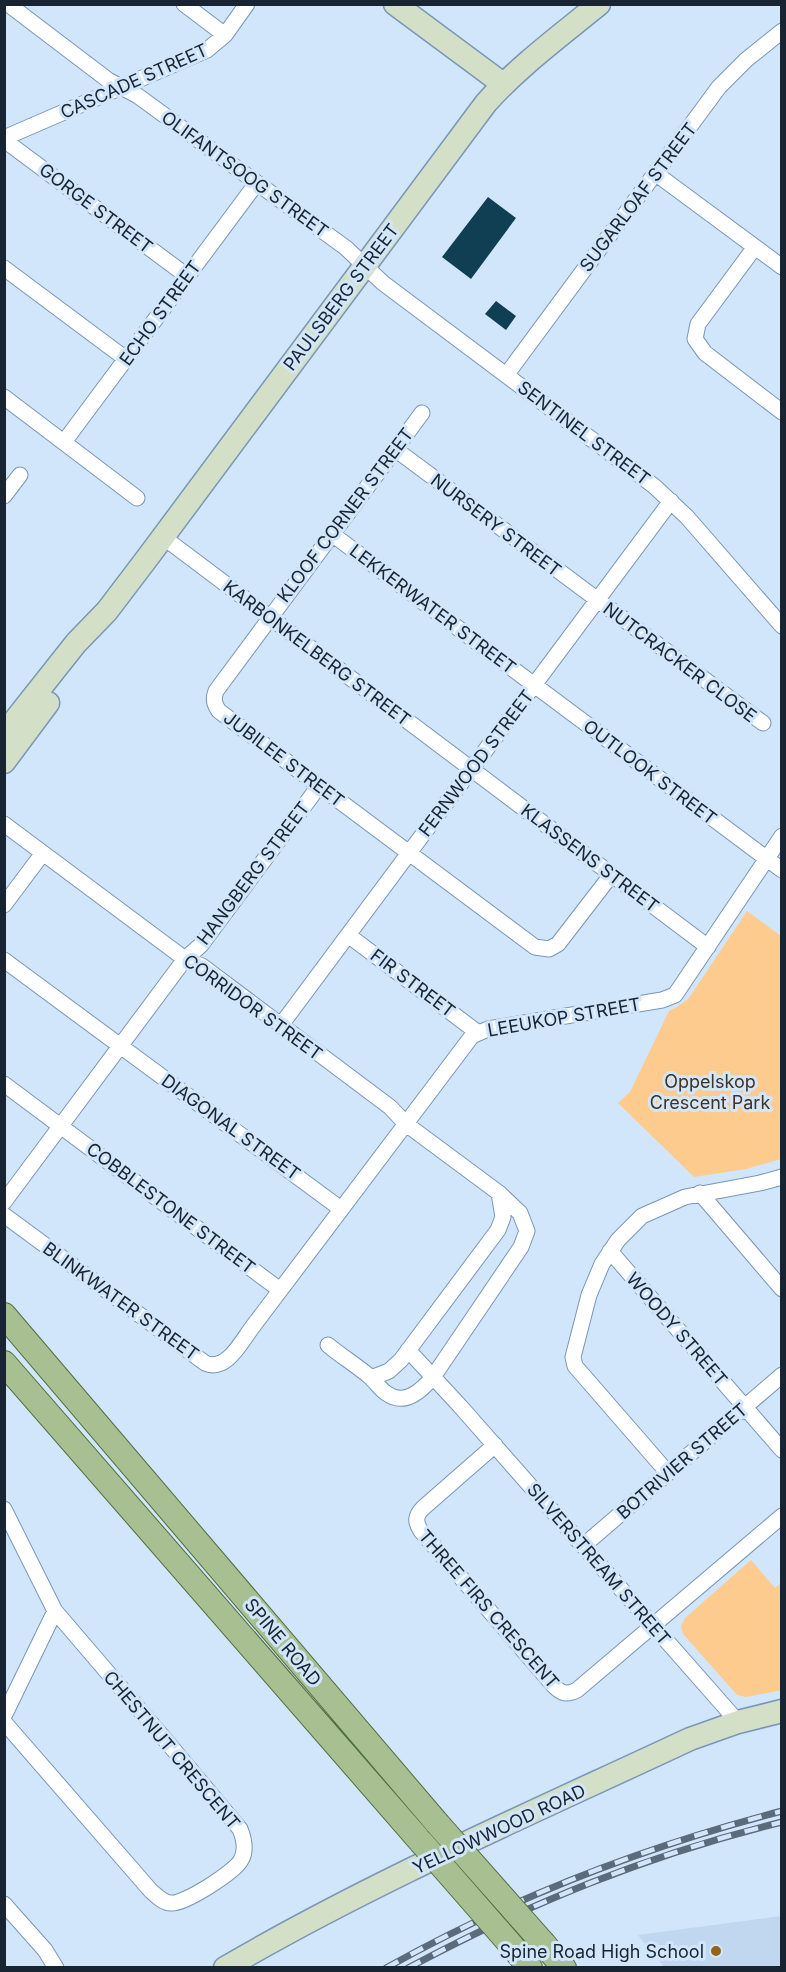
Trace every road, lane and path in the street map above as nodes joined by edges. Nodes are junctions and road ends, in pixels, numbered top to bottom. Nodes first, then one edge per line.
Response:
1 (8, 4) edge
2 (184, 4) edge
3 (247, 4) edge
4 (395, 4) edge
5 (599, 4) edge
6 (782, 31) edge
7 (225, 35) junction
8 (503, 84) junction
9 (122, 87) junction
10 (4, 139) edge
11 (655, 173) junction
12 (256, 184) junction
13 (755, 247) junction
14 (364, 265) junction
15 (782, 267) edge
16 (4, 268) edge
17 (187, 276) junction
18 (126, 359) junction
19 (507, 374) junction
20 (4, 396) edge
21 (782, 412) edge
22 (422, 413) dead end
23 (64, 442) junction
24 (395, 449) junction
25 (20, 475) dead end
26 (4, 496) edge
27 (136, 498) dead end
28 (671, 501) junction
29 (332, 534) junction
30 (163, 537) junction
31 (597, 600) junction
32 (107, 611) junction
33 (269, 618) junction
34 (782, 626) edge
35 (534, 685) junction
36 (763, 723) dead end
37 (4, 734) edge
38 (4, 762) edge
39 (472, 769) junction
40 (319, 786) junction
41 (4, 824) edge
42 (782, 836) edge
43 (43, 853) junction
44 (409, 853) junction
45 (766, 859) junction
46 (782, 870) edge
47 (612, 874) junction
48 (4, 905) edge
49 (348, 935) junction
50 (708, 947) junction
51 (185, 959) junction
52 (4, 960) edge
53 (281, 1025) junction
54 (477, 1032) junction
55 (122, 1046) junction
56 (4, 1084) edge
57 (406, 1124) junction
58 (62, 1127) junction
59 (782, 1177) edge
60 (499, 1193) junction
61 (700, 1193) junction
62 (4, 1202) edge
63 (341, 1209) junction
64 (4, 1215) edge
65 (610, 1251) junction
66 (782, 1289) edge
67 (280, 1290) junction
68 (4, 1315) edge
69 (328, 1345) dead end
70 (408, 1350) junction
71 (4, 1363) edge
72 (782, 1375) edge
73 (371, 1377) junction
74 (433, 1377) junction
75 (745, 1407) junction
76 (495, 1445) junction
77 (782, 1450) edge
78 (668, 1473) junction
79 (4, 1509) edge
80 (782, 1516) edge
81 (583, 1546) junction
82 (55, 1611) junction
83 (653, 1626) junction
84 (782, 1712) edge
85 (4, 1716) edge
86 (4, 1722) edge
87 (738, 1722) junction
88 (4, 1904) edge
89 (56, 1968) edge
90 (225, 1968) edge
91 (530, 1968) edge
92 (564, 1968) edge

1 - 9 street, OLIFANTSOOG STREET
2 - 7 street
3 - 7 street, CASCADE STREET
4 - 8 street
5 - 8 street, PAULSBERG STREET
6 - 11 street, SUGARLOAF STREET
7 - 9 street, CASCADE STREET
8 - 14 street, PAULSBERG STREET
9 - 10 street, CASCADE STREET
9 - 12 street, OLIFANTSOOG STREET
10 - 17 street, GORGE STREET
11 - 13 street
11 - 19 street, SUGARLOAF STREET
12 - 14 street, OLIFANTSOOG STREET
12 - 17 street, ECHO STREET
13 - 15 street
13 - 21 street
14 - 19 street, SENTINEL STREET
14 - 30 street, PAULSBERG STREET
16 - 18 street
17 - 18 street, ECHO STREET
18 - 23 street, ECHO STREET
19 - 28 street, SENTINEL STREET
20 - 23 street
22 - 24 street, KLOOF CORNER STREET
23 - 27 street
24 - 29 street, KLOOF CORNER STREET
24 - 31 street, NURSERY STREET
25 - 26 street
28 - 31 street, FERNWOOD STREET
28 - 34 street, SENTINEL STREET
29 - 33 street, KLOOF CORNER STREET
29 - 35 street, LEKKERWATER STREET
30 - 32 street, PAULSBERG STREET
30 - 33 street, KARBONKELBERG STREET
31 - 35 street, FERNWOOD STREET
31 - 36 street, NUTCRACKER CLOSE
32 - 37 street, PAULSBERG STREET
32 - 38 street, PAULSBERG STREET
33 - 39 street, KARBONKELBERG STREET
33 - 40 street, JUBILEE STREET
35 - 39 street, FERNWOOD STREET
35 - 45 street, OUTLOOK STREET
39 - 44 street, FERNWOOD STREET
39 - 47 street, KLASSENS STREET
40 - 44 street, JUBILEE STREET
40 - 51 street, HANGBERG STREET
41 - 43 street, CORRIDOR STREET
42 - 45 street, LEEUKOP STREET
43 - 48 street
43 - 51 street, CORRIDOR STREET
44 - 47 street, JUBILEE STREET
44 - 49 street, FERNWOOD STREET
45 - 46 street, OUTLOOK STREET
45 - 50 street, LEEUKOP STREET
47 - 50 street, KLASSENS STREET
49 - 53 street, FERNWOOD STREET
49 - 54 street, FIR STREET
50 - 54 street, LEEUKOP STREET
51 - 53 street, CORRIDOR STREET
51 - 55 street, HANGBERG STREET
52 - 55 street, DIAGONAL STREET
53 - 57 street, CORRIDOR STREET
54 - 57 street, LEEUKOP STREET
55 - 58 street, HANGBERG STREET
55 - 63 street, DIAGONAL STREET
56 - 58 street, COBBLESTONE STREET
57 - 60 street, CORRIDOR STREET
57 - 63 street, LEEUKOP STREET
58 - 62 street
58 - 67 street, COBBLESTONE STREET
59 - 61 street
60 - 70 street
60 - 74 street, CORRIDOR STREET
61 - 65 street
61 - 66 street
63 - 67 street, LEEUKOP STREET
64 - 67 street, BLINKWATER STREET
65 - 75 street, WOODY STREET
65 - 78 street
68 - 92 main road, SPINE ROAD, bridge
69 - 73 street
70 - 73 street
70 - 74 street, SILVERSTREAM STREET
71 - 91 main road, SPINE ROAD, bridge
72 - 75 street, BOTRIVIER STREET
73 - 74 street
74 - 76 street, SILVERSTREAM STREET
75 - 77 street, WOODY STREET
75 - 78 street, BOTRIVIER STREET
76 - 81 street, SILVERSTREAM STREET
76 - 83 street, THREE FIRS CRESCENT
78 - 81 street, BOTRIVIER STREET
79 - 82 street
80 - 83 street
81 - 83 street, SILVERSTREAM STREET
82 - 85 street
82 - 86 street, CHESTNUT CRESCENT
83 - 87 street, SILVERSTREAM STREET
84 - 87 street, YELLOWWOOD ROAD
87 - 90 street, YELLOWWOOD ROAD
88 - 89 street

